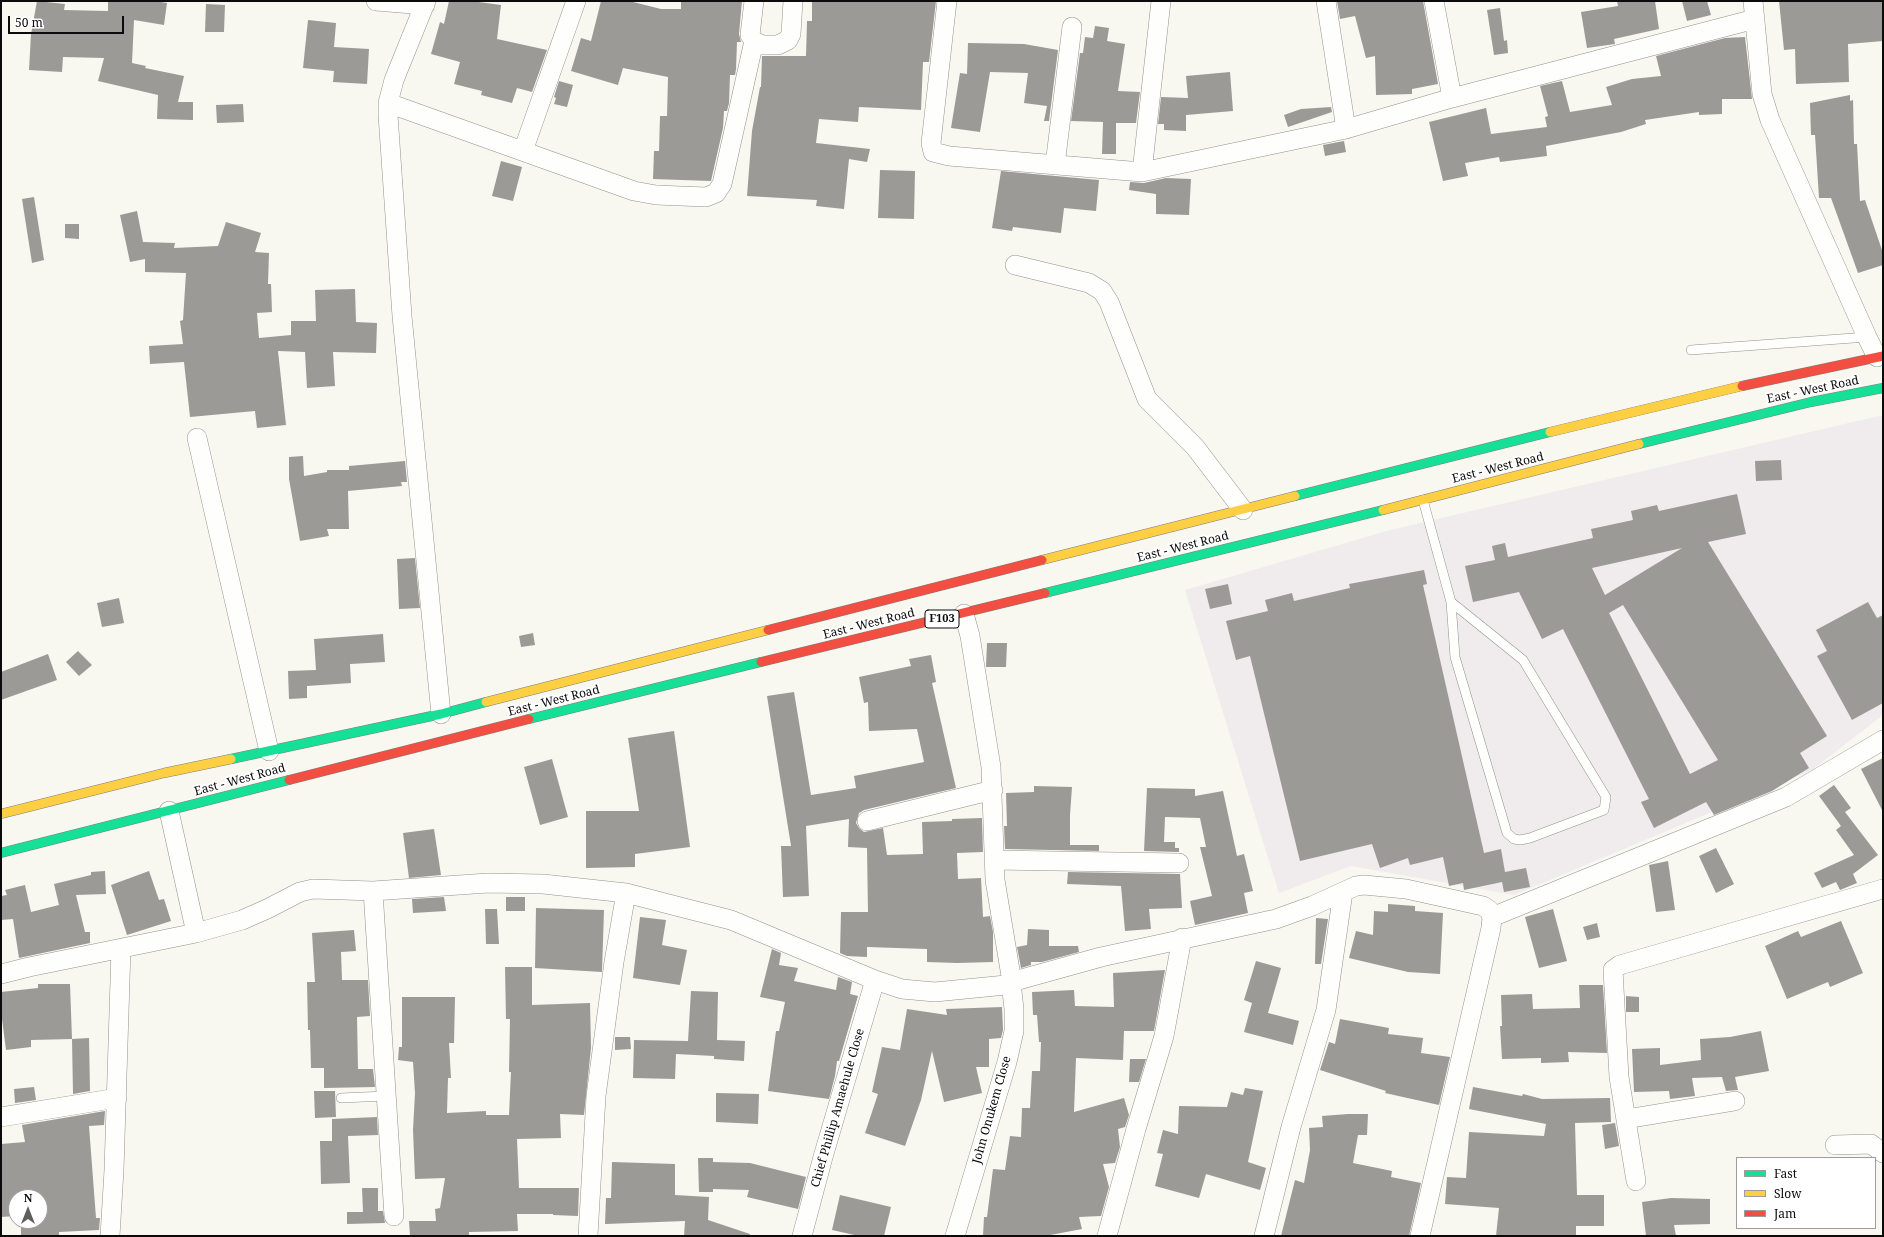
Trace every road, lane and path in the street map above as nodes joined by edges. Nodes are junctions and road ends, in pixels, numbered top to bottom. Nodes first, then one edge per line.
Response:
1 (376, 1) edge
2 (576, 1) edge
3 (754, 1) edge
4 (793, 1) edge
5 (947, 1) edge
6 (1161, 1) edge
7 (1326, 1) edge
8 (1434, 1) edge
9 (426, 3) edge
10 (1754, 10) edge
11 (1072, 27) dead end
12 (754, 41) junction
13 (1452, 98) junction
14 (388, 103) junction
15 (1346, 129) junction
16 (523, 151) junction
17 (1054, 165) junction
18 (1142, 172) junction
19 (1015, 265) dead end
20 (1867, 337) junction
21 (1692, 350) dead end
22 (1880, 357) edge
23 (1883, 388) edge
24 (197, 438) dead end
25 (1423, 500) junction
26 (1243, 510) junction
27 (1452, 602) junction
28 (964, 614) junction
29 (441, 714) junction
30 (1883, 740) edge
31 (269, 751) junction
32 (993, 790) junction
33 (169, 811) junction
34 (1, 814) edge
35 (867, 821) dead end
36 (1, 853) edge
37 (994, 860) junction
38 (1179, 863) dead end
39 (1883, 889) edge
40 (372, 891) junction
41 (1343, 892) junction
42 (626, 893) junction
43 (1492, 916) junction
44 (196, 934) junction
45 (1182, 938) junction
46 (121, 949) junction
47 (1, 974) edge
48 (876, 980) junction
49 (1010, 982) junction
50 (386, 1096) junction
51 (117, 1098) junction
52 (341, 1098) dead end
53 (1735, 1101) dead end
54 (1, 1117) edge
55 (1626, 1119) junction
56 (1834, 1145) dead end
57 (1883, 1153) edge
58 (1636, 1181) dead end
59 (394, 1216) dead end
60 (110, 1236) edge
61 (588, 1236) edge
62 (802, 1236) edge
63 (955, 1236) edge
64 (1107, 1236) edge
65 (1264, 1236) edge
66 (1420, 1236) edge

1 - 9 street
2 - 16 street
3 - 12 street
4 - 12 street
5 - 17 street
6 - 18 street
7 - 15 street
8 - 13 street
9 - 14 street
10 - 13 street
10 - 20 street
11 - 17 street
12 - 16 street
13 - 15 street
14 - 16 street
14 - 29 street
15 - 18 street
17 - 18 street
19 - 26 street
20 - 21 lane
20 - 22 street
22 - 26 main road, East - West Road
23 - 25 main road, East - West Road / F103
24 - 31 street
25 - 27 lane
25 - 28 main road, East - West Road / F103
26 - 29 main road, East - West Road
27 - 27 lane
28 - 32 street, John Onukem Close
28 - 33 main road, East - West Road / F103
29 - 31 main road, East - West Road
30 - 43 street
31 - 34 main road, East - West Road
32 - 35 street
32 - 37 street, John Onukem Close
33 - 36 main road, East - West Road / F103
33 - 44 street
37 - 38 street
37 - 49 street, John Onukem Close
39 - 55 street
40 - 42 street
40 - 44 street
40 - 50 street
41 - 43 street
41 - 45 street
41 - 65 street
42 - 48 street
42 - 61 street
43 - 66 street
44 - 46 street
45 - 49 street
45 - 64 street
46 - 47 street
46 - 51 street
48 - 49 street
48 - 62 street, Chief Phillip Amaehule Close
49 - 63 street, John Onukem Close
50 - 52 lane
50 - 59 street
51 - 54 street
51 - 60 street
53 - 55 street
55 - 58 street
56 - 57 street

